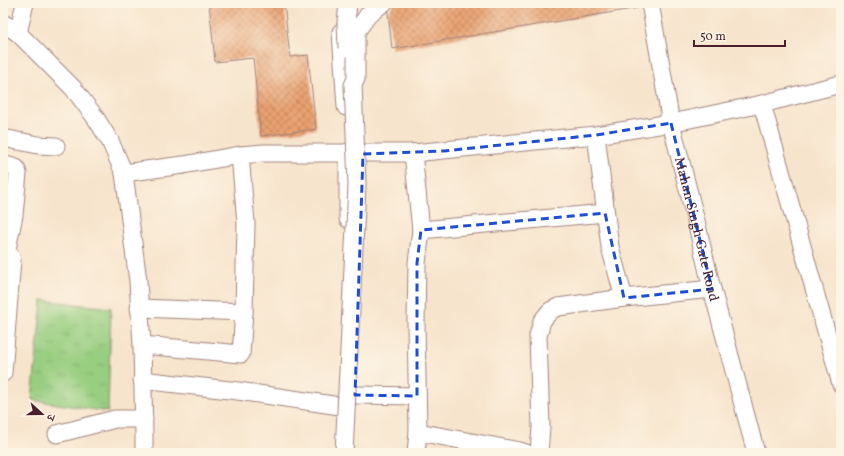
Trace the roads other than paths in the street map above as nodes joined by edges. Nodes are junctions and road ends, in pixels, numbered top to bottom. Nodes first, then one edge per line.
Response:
1 (25, 3) edge
2 (383, 3) edge
3 (650, 3) edge
4 (345, 4) edge
5 (3, 24) edge
6 (18, 33) junction
7 (841, 84) edge
8 (353, 85) junction
9 (762, 104) junction
10 (671, 123) junction
11 (596, 135) junction
12 (3, 138) edge
13 (56, 146) dead end
14 (413, 153) junction
15 (356, 154) junction
16 (240, 155) junction
17 (3, 164) edge
18 (124, 173) junction
19 (9, 213) edge
20 (605, 213) junction
21 (421, 230) junction
22 (5, 254) edge
23 (712, 289) junction
24 (624, 298) junction
25 (140, 308) junction
26 (244, 312) junction
27 (142, 345) junction
28 (3, 373) edge
29 (142, 380) junction
30 (841, 384) edge
31 (354, 396) junction
32 (417, 396) junction
33 (340, 406) junction
34 (144, 419) junction
35 (418, 432) junction
36 (57, 434) dead end
37 (144, 453) edge
38 (338, 453) edge
39 (344, 453) edge
40 (351, 453) edge
41 (416, 453) edge
42 (526, 453) edge
43 (538, 453) edge
44 (756, 453) edge

1 - 6 street
2 - 8 street, bridge
3 - 10 street, Mahan Singh Gate Road
4 - 8 street, bridge
4 - 15 street
5 - 6 street
6 - 18 street
7 - 9 street
8 - 39 street, bridge
9 - 10 street
9 - 30 street
10 - 11 street
10 - 23 street, Mahan Singh Gate Road
11 - 14 street
11 - 20 street
12 - 13 street
14 - 15 street
14 - 21 street
15 - 16 street
15 - 31 street
15 - 33 street
16 - 18 street
16 - 26 street
17 - 19 street
18 - 25 street
19 - 22 street
20 - 21 street
20 - 24 street
21 - 32 street
22 - 28 street
23 - 24 street
23 - 44 street, Mahan Singh Gate Road
24 - 43 street
25 - 26 street
25 - 27 street
26 - 27 street
27 - 29 street
29 - 33 street
29 - 34 street
31 - 32 street
31 - 40 street
32 - 35 street
33 - 38 street
34 - 36 street
34 - 37 street
35 - 41 street
35 - 42 street

